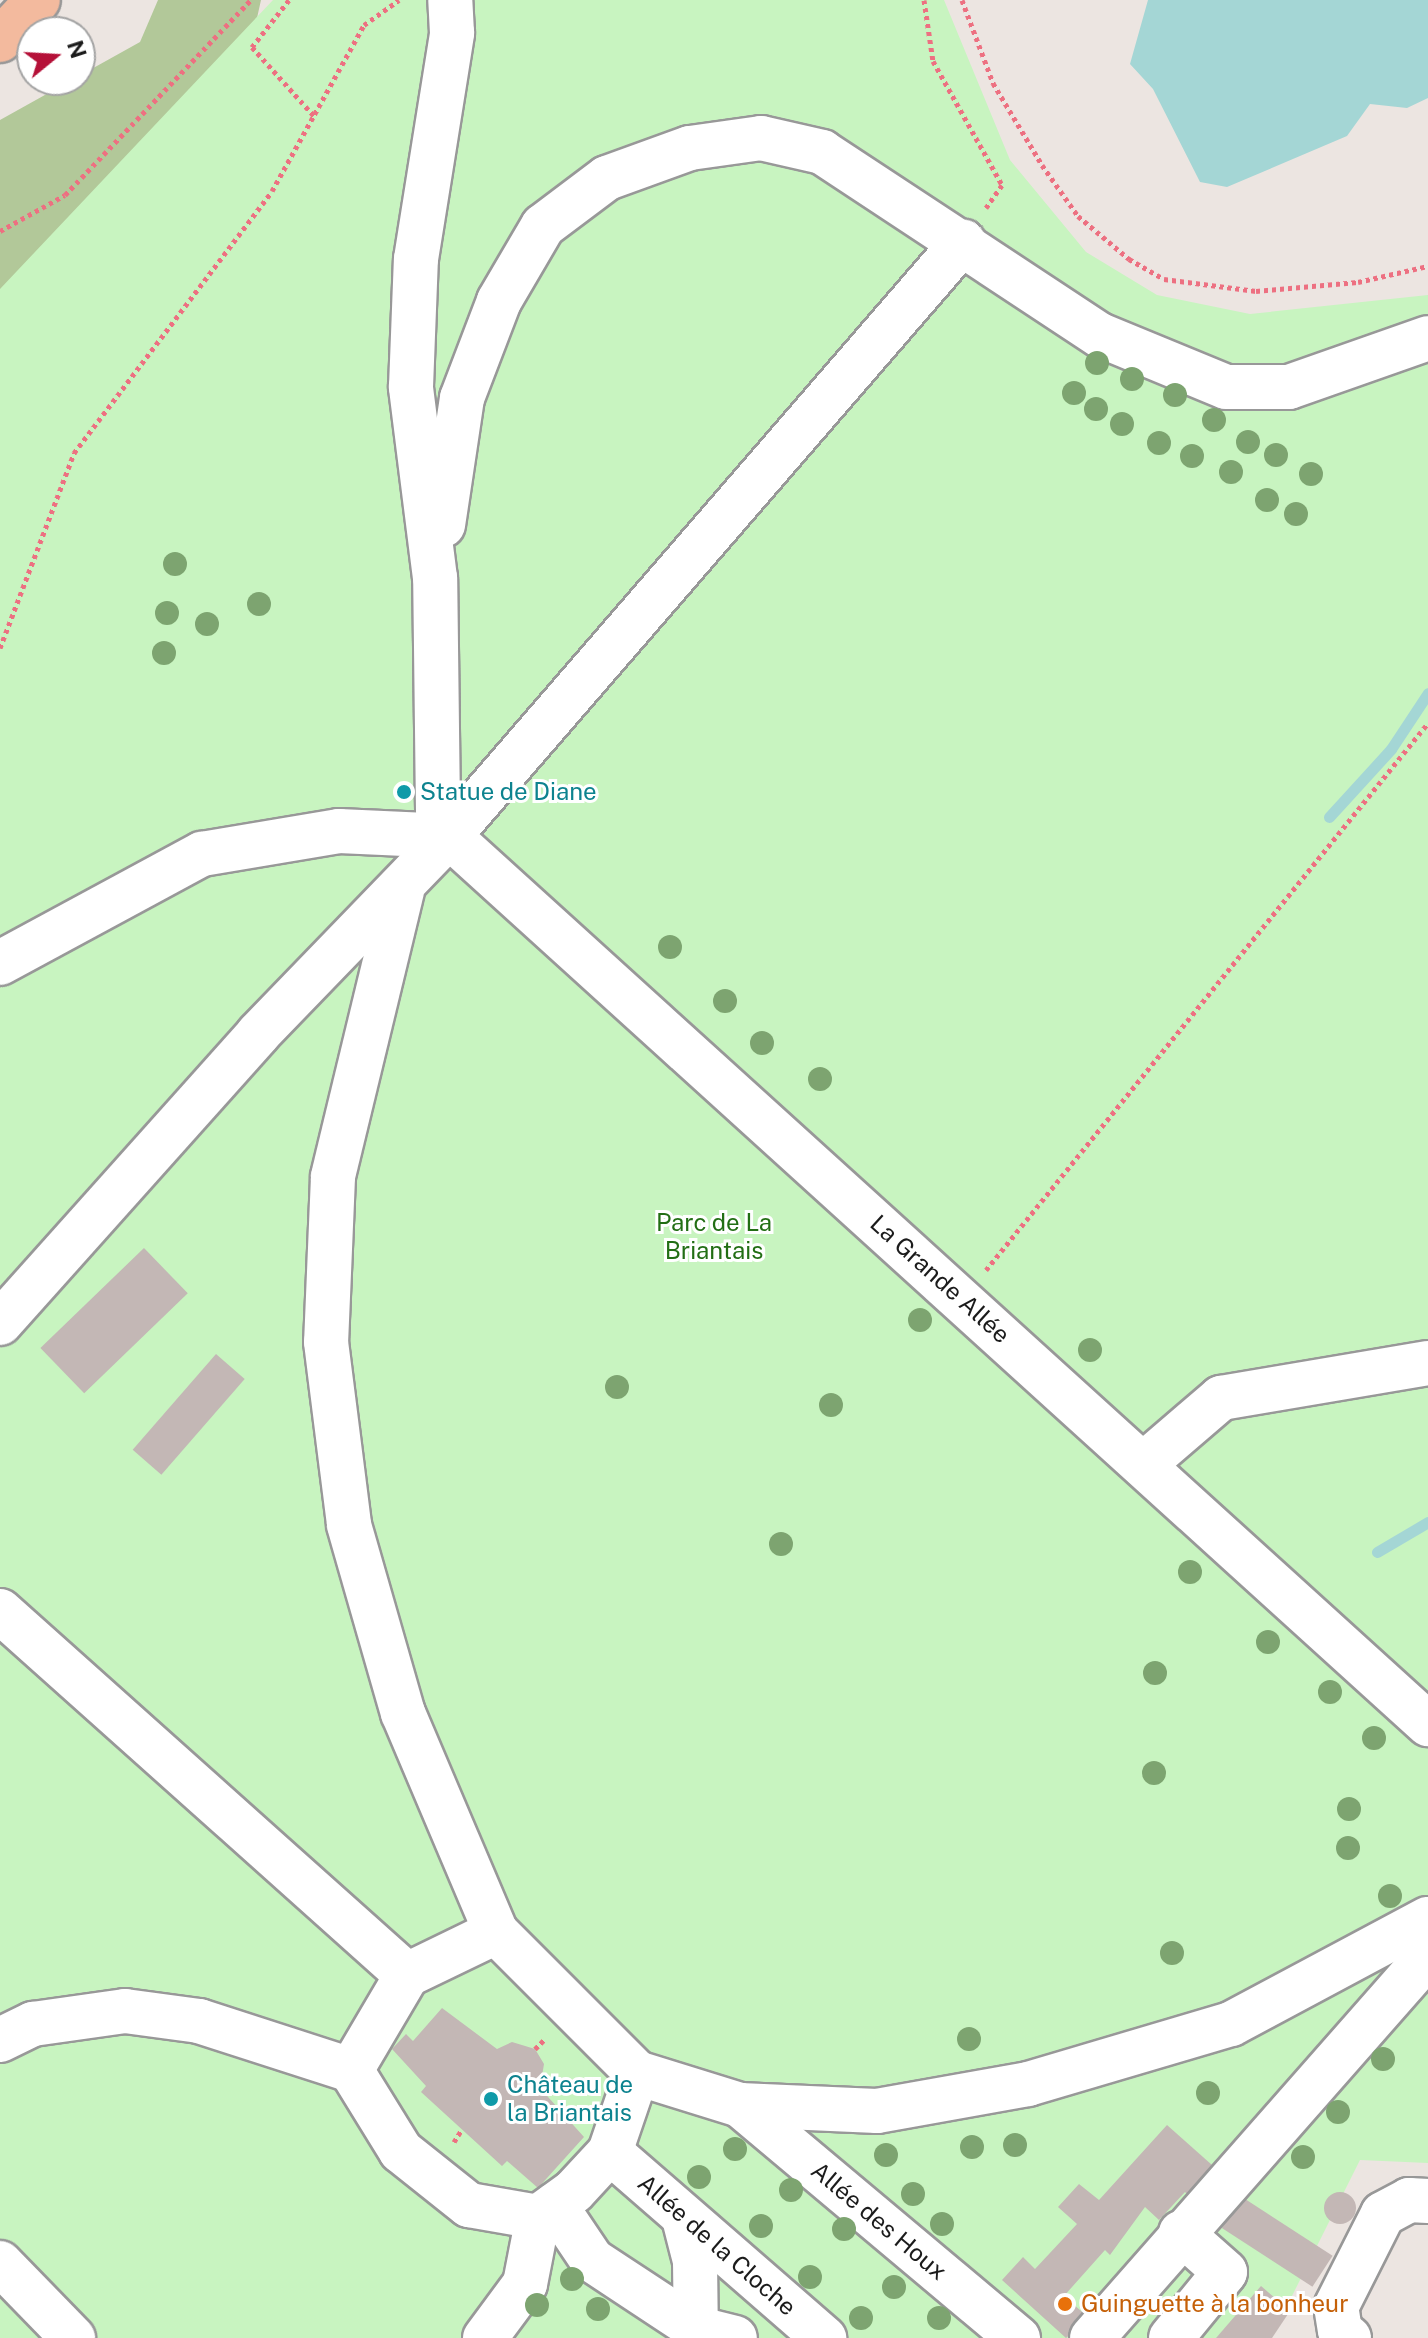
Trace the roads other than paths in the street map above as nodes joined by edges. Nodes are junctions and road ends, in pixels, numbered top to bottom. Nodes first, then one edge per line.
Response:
1 (38, 0) edge
2 (450, 0) edge
3 (0, 40) edge
4 (963, 242) junction
5 (1428, 338) edge
6 (435, 578) junction
7 (449, 836) junction
8 (402, 891) junction
9 (0, 963) edge
10 (0, 1323) edge
11 (1428, 1363) edge
12 (1143, 1465) junction
13 (0, 1611) edge
14 (1428, 1724) edge
15 (1428, 1919) edge
16 (496, 1932) junction
17 (1428, 1956) edge
18 (407, 1975) junction
19 (0, 2040) edge
20 (351, 2070) junction
21 (637, 2073) junction
22 (740, 2105) junction
23 (610, 2152) junction
24 (1428, 2201) edge
25 (546, 2211) junction
26 (684, 2218) junction
27 (1181, 2233) junction
28 (0, 2263) edge
29 (1112, 2332) edge
30 (709, 2335) edge
31 (73, 2338) edge
32 (485, 2338) edge
33 (824, 2338) edge
34 (1018, 2338) edge
35 (1171, 2338) edge
36 (1349, 2338) edge

1 - 3 main road
2 - 6 lane
4 - 5 lane
4 - 6 lane
4 - 7 lane
6 - 7 lane
7 - 8 lane
7 - 9 lane
7 - 12 lane, La Grande Allée
8 - 10 lane
8 - 16 lane
11 - 12 lane
12 - 14 lane, La Grande Allée
13 - 18 lane
15 - 22 lane
16 - 18 lane
16 - 21 lane
17 - 27 lane
18 - 20 lane
19 - 20 lane
20 - 25 lane
21 - 22 lane
21 - 23 lane
22 - 34 lane, Allée des Houx
23 - 25 lane
23 - 26 lane, Allée de la Cloche
24 - 36 lane
25 - 30 lane
25 - 32 lane
26 - 30 lane
26 - 33 lane, Allée de la Cloche
27 - 29 lane
27 - 35 lane
28 - 31 lane

